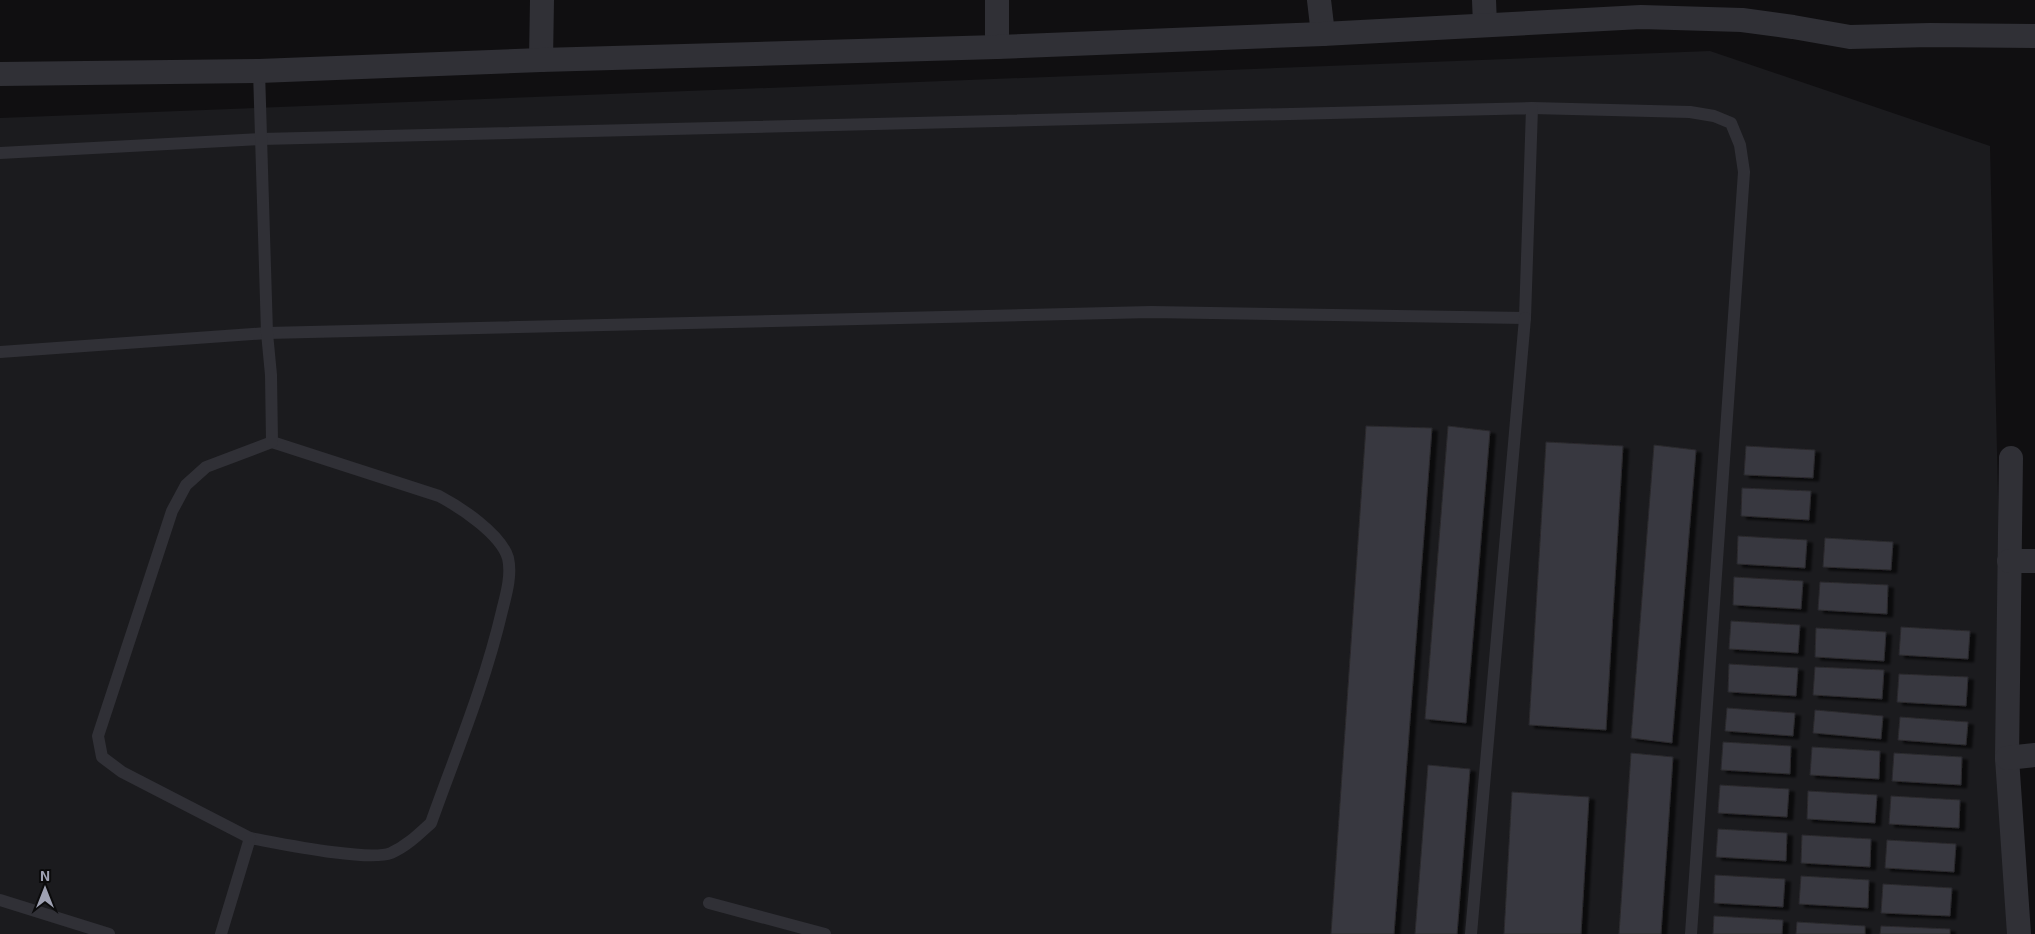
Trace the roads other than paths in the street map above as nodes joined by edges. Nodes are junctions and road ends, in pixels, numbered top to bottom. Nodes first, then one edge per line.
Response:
1 (542, 0) edge
2 (997, 0) edge
3 (1320, 0) edge
4 (1484, 0) edge
5 (1485, 26) junction
6 (1323, 34) junction
7 (2035, 36) edge
8 (997, 47) junction
9 (540, 60) junction
10 (259, 71) junction
11 (0, 74) edge
12 (1532, 108) junction
13 (261, 139) junction
14 (0, 153) edge
15 (1525, 318) junction
16 (266, 332) junction
17 (0, 352) edge
18 (272, 442) junction
19 (2011, 458) dead end
20 (2009, 561) junction
21 (2035, 561) edge
22 (2035, 755) edge
23 (2007, 758) junction
24 (250, 838) junction
25 (0, 900) edge
26 (709, 902) dead end
27 (109, 934) edge
28 (221, 934) edge
29 (825, 934) edge
30 (1471, 934) edge
31 (1691, 934) edge
32 (2019, 934) edge

1 - 9 street
2 - 8 street
3 - 6 street
4 - 5 street
5 - 6 street
5 - 7 street
6 - 8 street
8 - 9 street
9 - 10 street
10 - 11 street
10 - 13 lane
12 - 13 lane
12 - 15 lane
12 - 31 lane
13 - 14 lane
13 - 16 lane
15 - 16 lane
15 - 30 lane
16 - 17 lane
16 - 18 lane
18 - 24 lane
18 - 24 lane
19 - 20 street
20 - 21 street
20 - 23 street
22 - 23 street
23 - 32 street
24 - 28 lane
25 - 27 lane
26 - 29 lane

